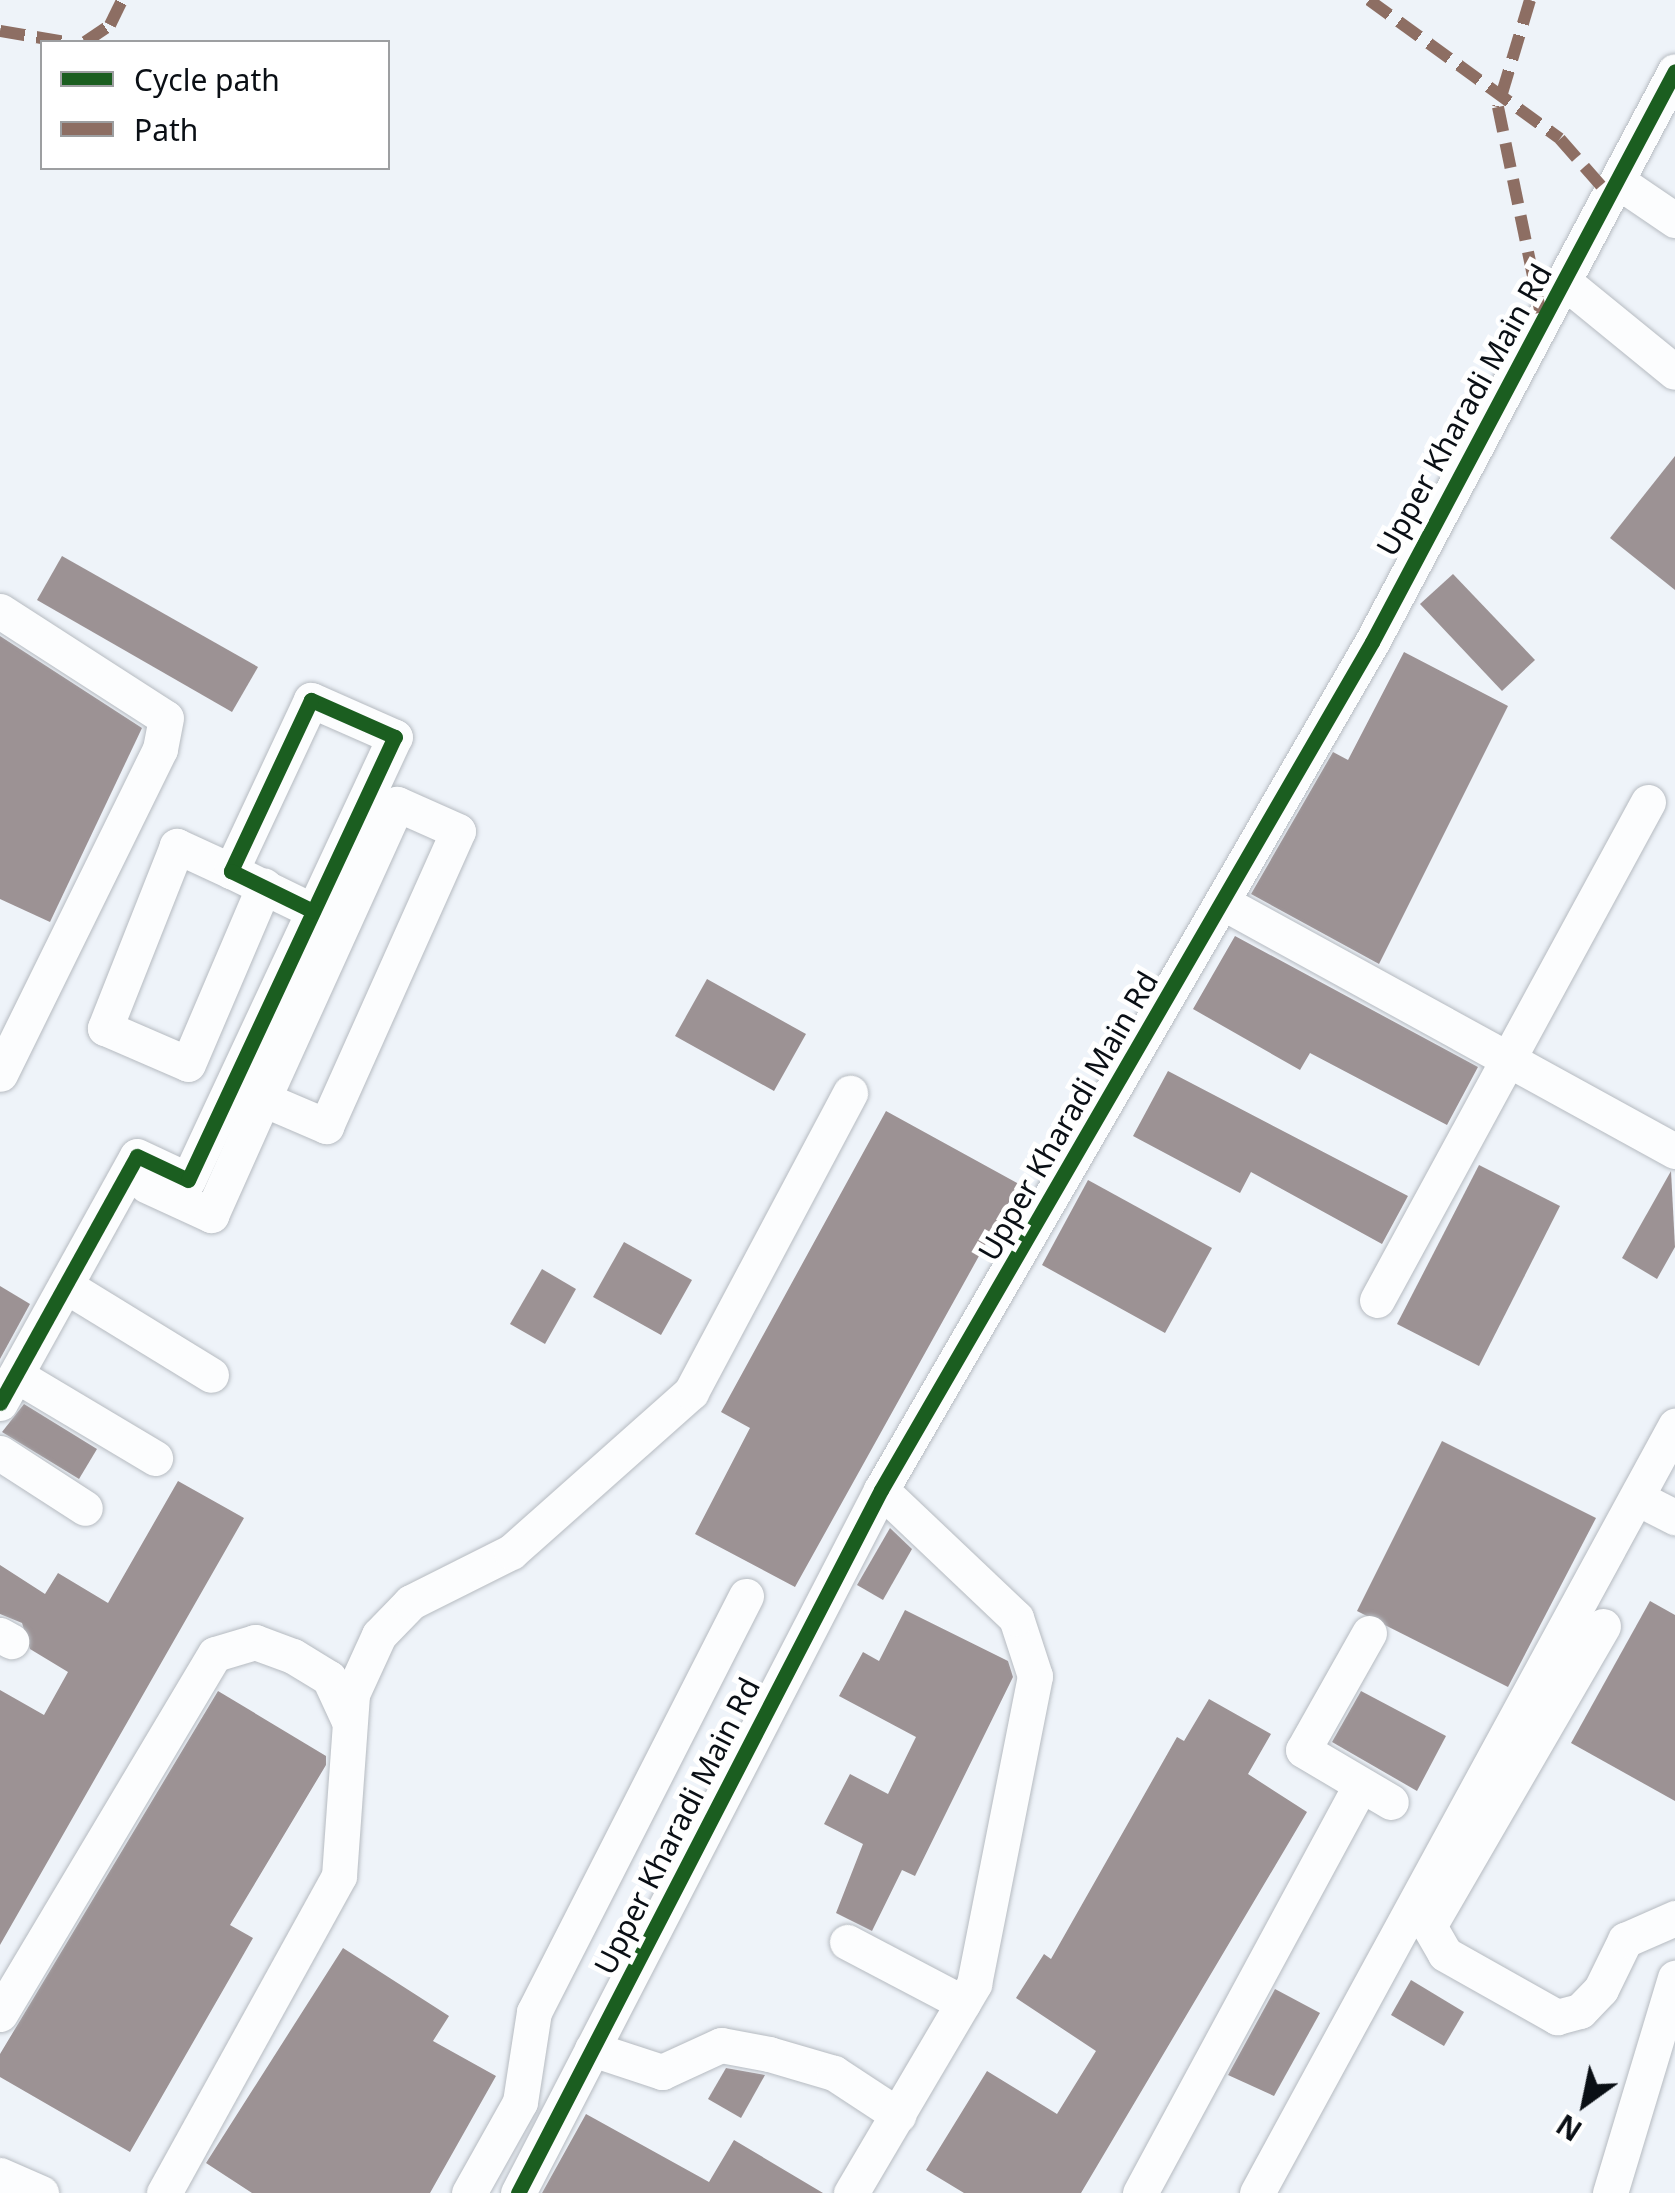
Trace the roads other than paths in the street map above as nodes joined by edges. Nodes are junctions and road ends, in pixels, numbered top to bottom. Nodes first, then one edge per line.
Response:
1 (1674, 76) edge
2 (1618, 182) junction
3 (1675, 220) edge
4 (1566, 284) junction
5 (1675, 372) edge
6 (0, 610) edge
7 (1648, 802) dead end
8 (231, 872) junction
9 (264, 886) junction
10 (1222, 902) junction
11 (312, 911) junction
12 (1506, 1058) junction
13 (2, 1063) edge
14 (850, 1094) dead end
15 (263, 1100) junction
16 (1675, 1151) edge
17 (127, 1176) junction
18 (66, 1286) junction
19 (1376, 1300) dead end
20 (211, 1375) dead end
21 (8, 1389) edge
22 (1675, 1426) edge
23 (0, 1453) edge
24 (155, 1458) dead end
25 (881, 1490) junction
26 (86, 1508) dead end
27 (746, 1596) dead end
28 (1603, 1626) dead end
29 (1369, 1633) dead end
30 (348, 1719) junction
31 (1675, 1918) edge
32 (847, 1942) dead end
33 (1675, 1978) edge
34 (963, 2004) junction
35 (0, 2014) edge
36 (592, 2049) junction
37 (898, 2115) junction
38 (0, 2174) edge
39 (42, 2193) edge
40 (164, 2193) edge
41 (469, 2193) edge
42 (518, 2193) edge
43 (851, 2193) edge
44 (1140, 2193) edge
45 (1257, 2193) edge
46 (1610, 2193) edge

1 - 2 street, Upper Kharadi Main Rd
2 - 3 street
2 - 4 street, Upper Kharadi Main Rd
4 - 5 street
4 - 10 street, Upper Kharadi Main Rd
6 - 13 street
7 - 12 street
8 - 9 street
8 - 9 street
8 - 11 street
9 - 11 street
10 - 12 street
10 - 25 street, Upper Kharadi Main Rd
11 - 17 street
12 - 16 street
12 - 19 street
14 - 30 street
15 - 15 street
15 - 17 street
17 - 18 street
18 - 20 street
18 - 21 street
21 - 24 street
22 - 45 street
23 - 26 street
25 - 34 street
25 - 36 street, Upper Kharadi Main Rd
27 - 41 street
28 - 31 street
29 - 44 street
30 - 35 street
30 - 40 street
32 - 34 street
33 - 46 street
34 - 37 street
36 - 37 street
36 - 42 street, Upper Kharadi Main Rd
37 - 43 street
38 - 39 street

